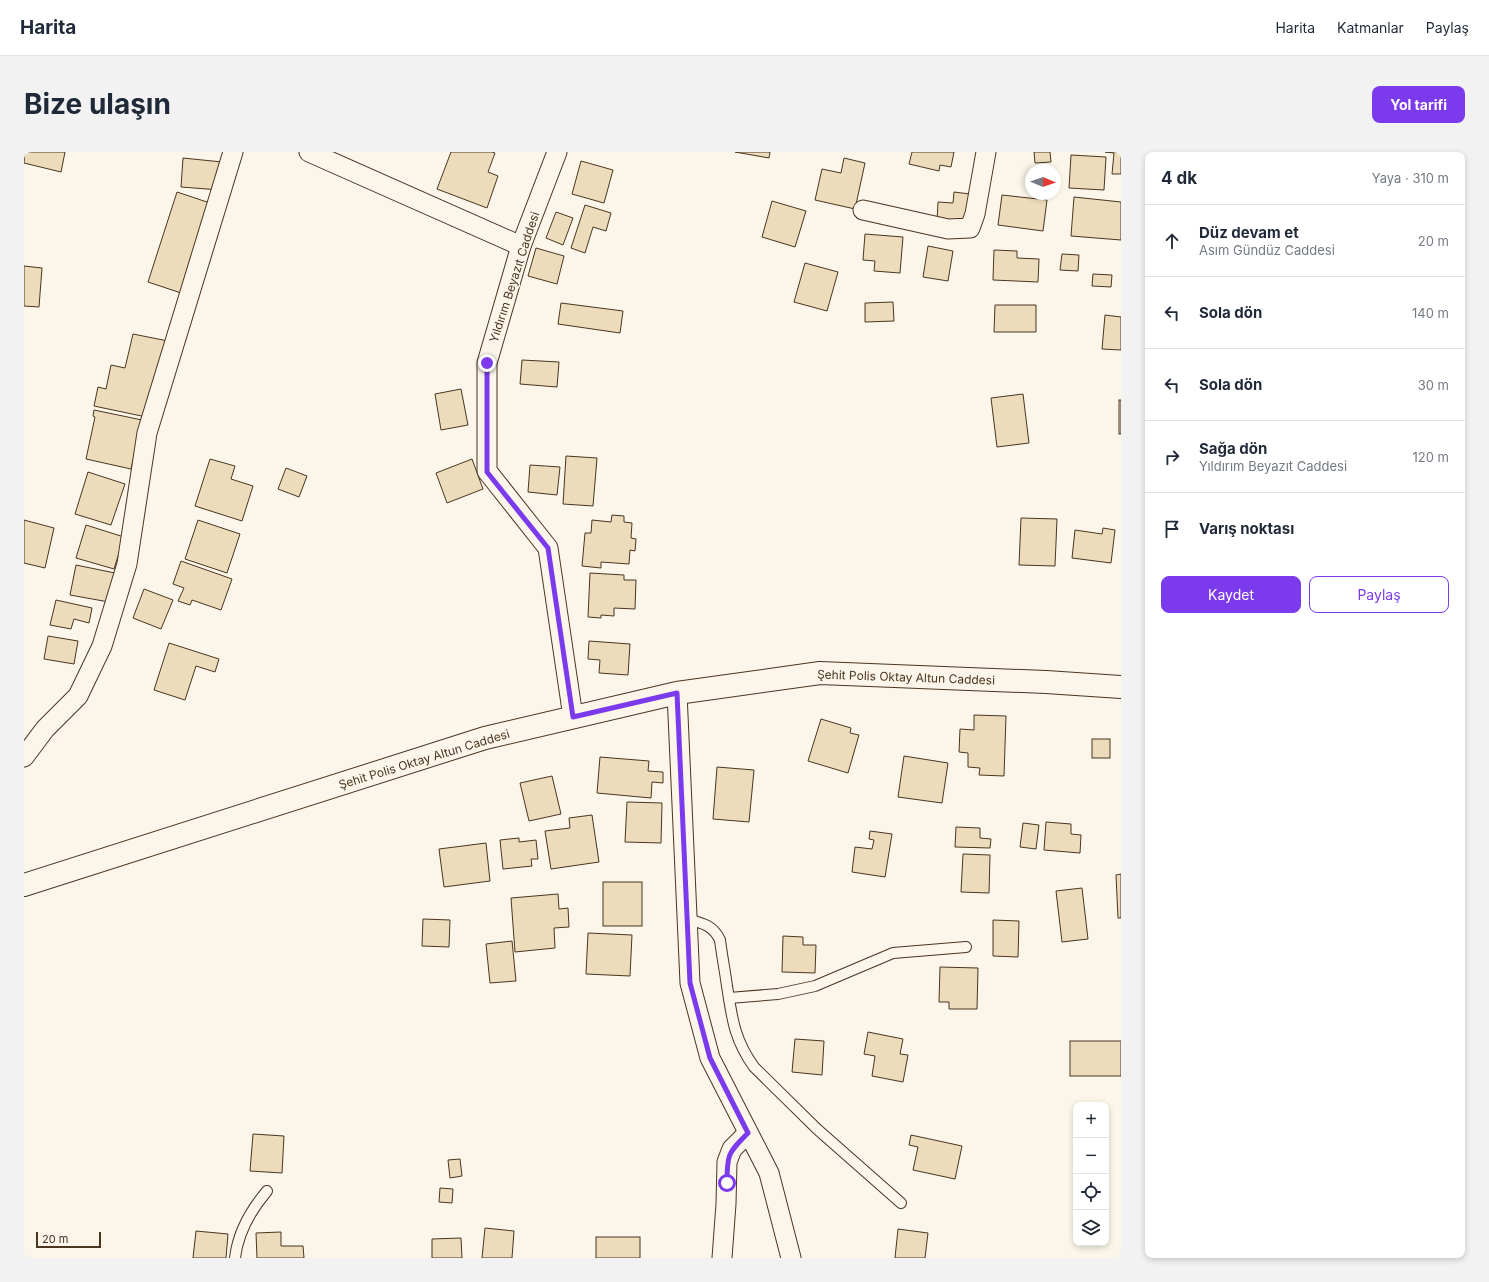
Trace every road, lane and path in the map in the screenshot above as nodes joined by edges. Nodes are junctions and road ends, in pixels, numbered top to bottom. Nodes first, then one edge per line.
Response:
1 (233, 152) edge
2 (309, 152) edge
3 (557, 152) edge
4 (986, 152) edge
5 (862, 210) dead end
6 (522, 246) junction
7 (1121, 687) edge
8 (677, 693) junction
9 (573, 717) junction
10 (24, 757) edge
11 (24, 885) edge
12 (687, 919) junction
13 (966, 947) dead end
14 (729, 998) junction
15 (748, 1133) junction
16 (267, 1191) dead end
17 (901, 1203) dead end
18 (234, 1258) edge
19 (722, 1258) edge
20 (791, 1258) edge

1 - 10 street
2 - 6 street
3 - 6 street, Yıldırım Beyazıt Caddesi
4 - 5 street
6 - 9 street, Yıldırım Beyazıt Caddesi
7 - 8 street, Şehit Polis Oktay Altun Caddesi
8 - 9 street, Şehit Polis Oktay Altun Caddesi
8 - 12 street
9 - 11 street, Şehit Polis Oktay Altun Caddesi
12 - 14 lane
12 - 15 street
13 - 14 lane
14 - 17 lane
15 - 19 street
15 - 20 street
16 - 18 lane

